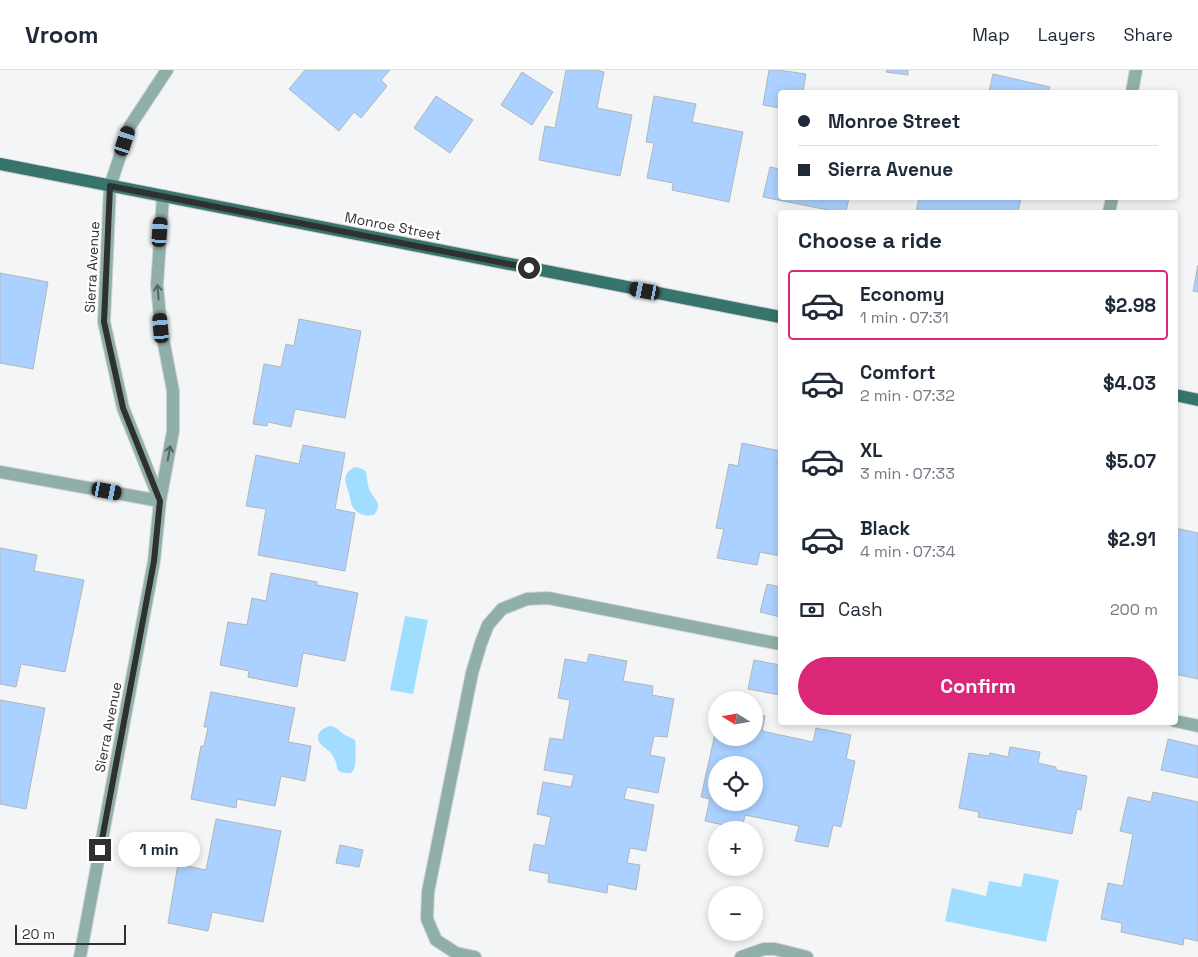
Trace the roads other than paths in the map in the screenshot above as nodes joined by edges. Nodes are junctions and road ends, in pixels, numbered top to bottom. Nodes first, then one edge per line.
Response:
1 (167, 70) edge
2 (1136, 70) edge
3 (1132, 90) edge
4 (0, 164) edge
5 (110, 186) junction
6 (163, 196) junction
7 (778, 317) edge
8 (1178, 396) edge
9 (1198, 400) edge
10 (0, 472) edge
11 (160, 501) junction
12 (778, 644) edge
13 (1178, 722) edge
14 (1198, 726) edge
15 (80, 957) edge
16 (475, 957) edge
17 (741, 957) edge
18 (807, 957) edge

1 - 5 street, Sierra Avenue
2 - 3 street
4 - 5 main road, Monroe Street
5 - 6 main road, Monroe Street
5 - 11 street, Sierra Avenue
6 - 7 main road, Monroe Street
11 -> 6 street, Sierra Avenue
8 - 9 main road
10 - 11 street
11 - 15 street, Sierra Avenue
12 - 16 street
13 - 14 street
17 - 18 street

